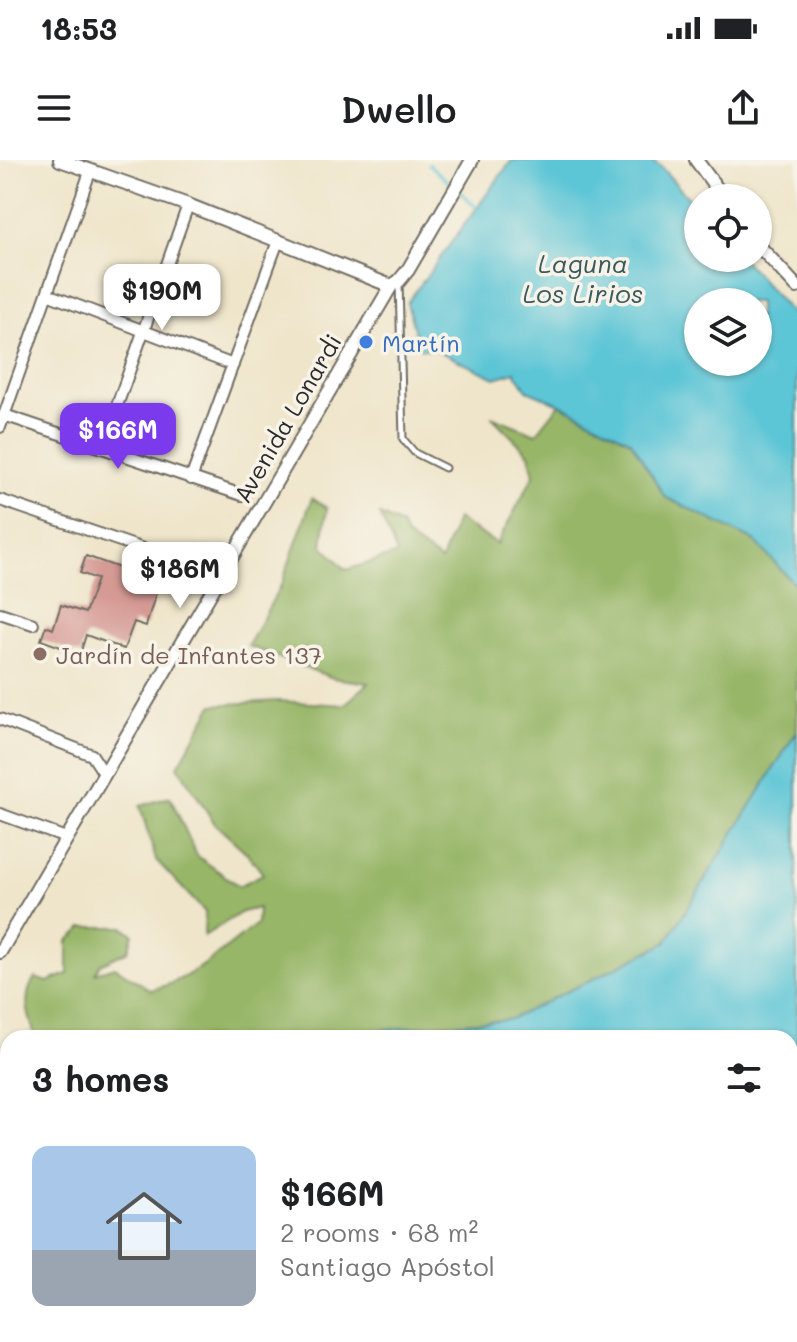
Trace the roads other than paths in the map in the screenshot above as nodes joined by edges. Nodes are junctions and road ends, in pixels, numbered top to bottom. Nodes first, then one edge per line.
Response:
1 (60, 160) edge
2 (472, 160) edge
3 (696, 160) edge
4 (90, 172) junction
5 (714, 184) edge
6 (188, 205) junction
7 (278, 241) junction
8 (772, 260) edge
9 (395, 283) junction
10 (797, 287) edge
11 (47, 294) junction
12 (144, 331) junction
13 (233, 365) junction
14 (4, 415) junction
15 (0, 427) edge
16 (102, 448) junction
17 (445, 468) dead end
18 (191, 479) junction
19 (242, 495) dead end
20 (1, 502) edge
21 (158, 554) dead end
22 (0, 613) edge
23 (33, 624) dead end
24 (0, 719) edge
25 (105, 775) junction
26 (0, 814) edge
27 (66, 838) junction
28 (4, 938) edge
29 (0, 952) edge

1 - 4 street
2 - 9 street, Avenida Lonardi
3 - 5 street
4 - 6 street
4 - 11 street
6 - 7 street
6 - 12 street
7 - 9 street
7 - 13 street
8 - 10 street
9 - 17 lane
9 - 25 street, Avenida Lonardi
11 - 12 street
11 - 14 street
12 - 13 street
12 - 16 street
13 - 18 street
14 - 15 street
14 - 16 street
16 - 18 street
18 - 19 street
20 - 21 street
22 - 23 street
24 - 25 street
25 - 27 street, Avenida Lonardi
26 - 27 street
27 - 28 street, Avenida Lonardi
28 - 29 street, Avenida Lonardi

